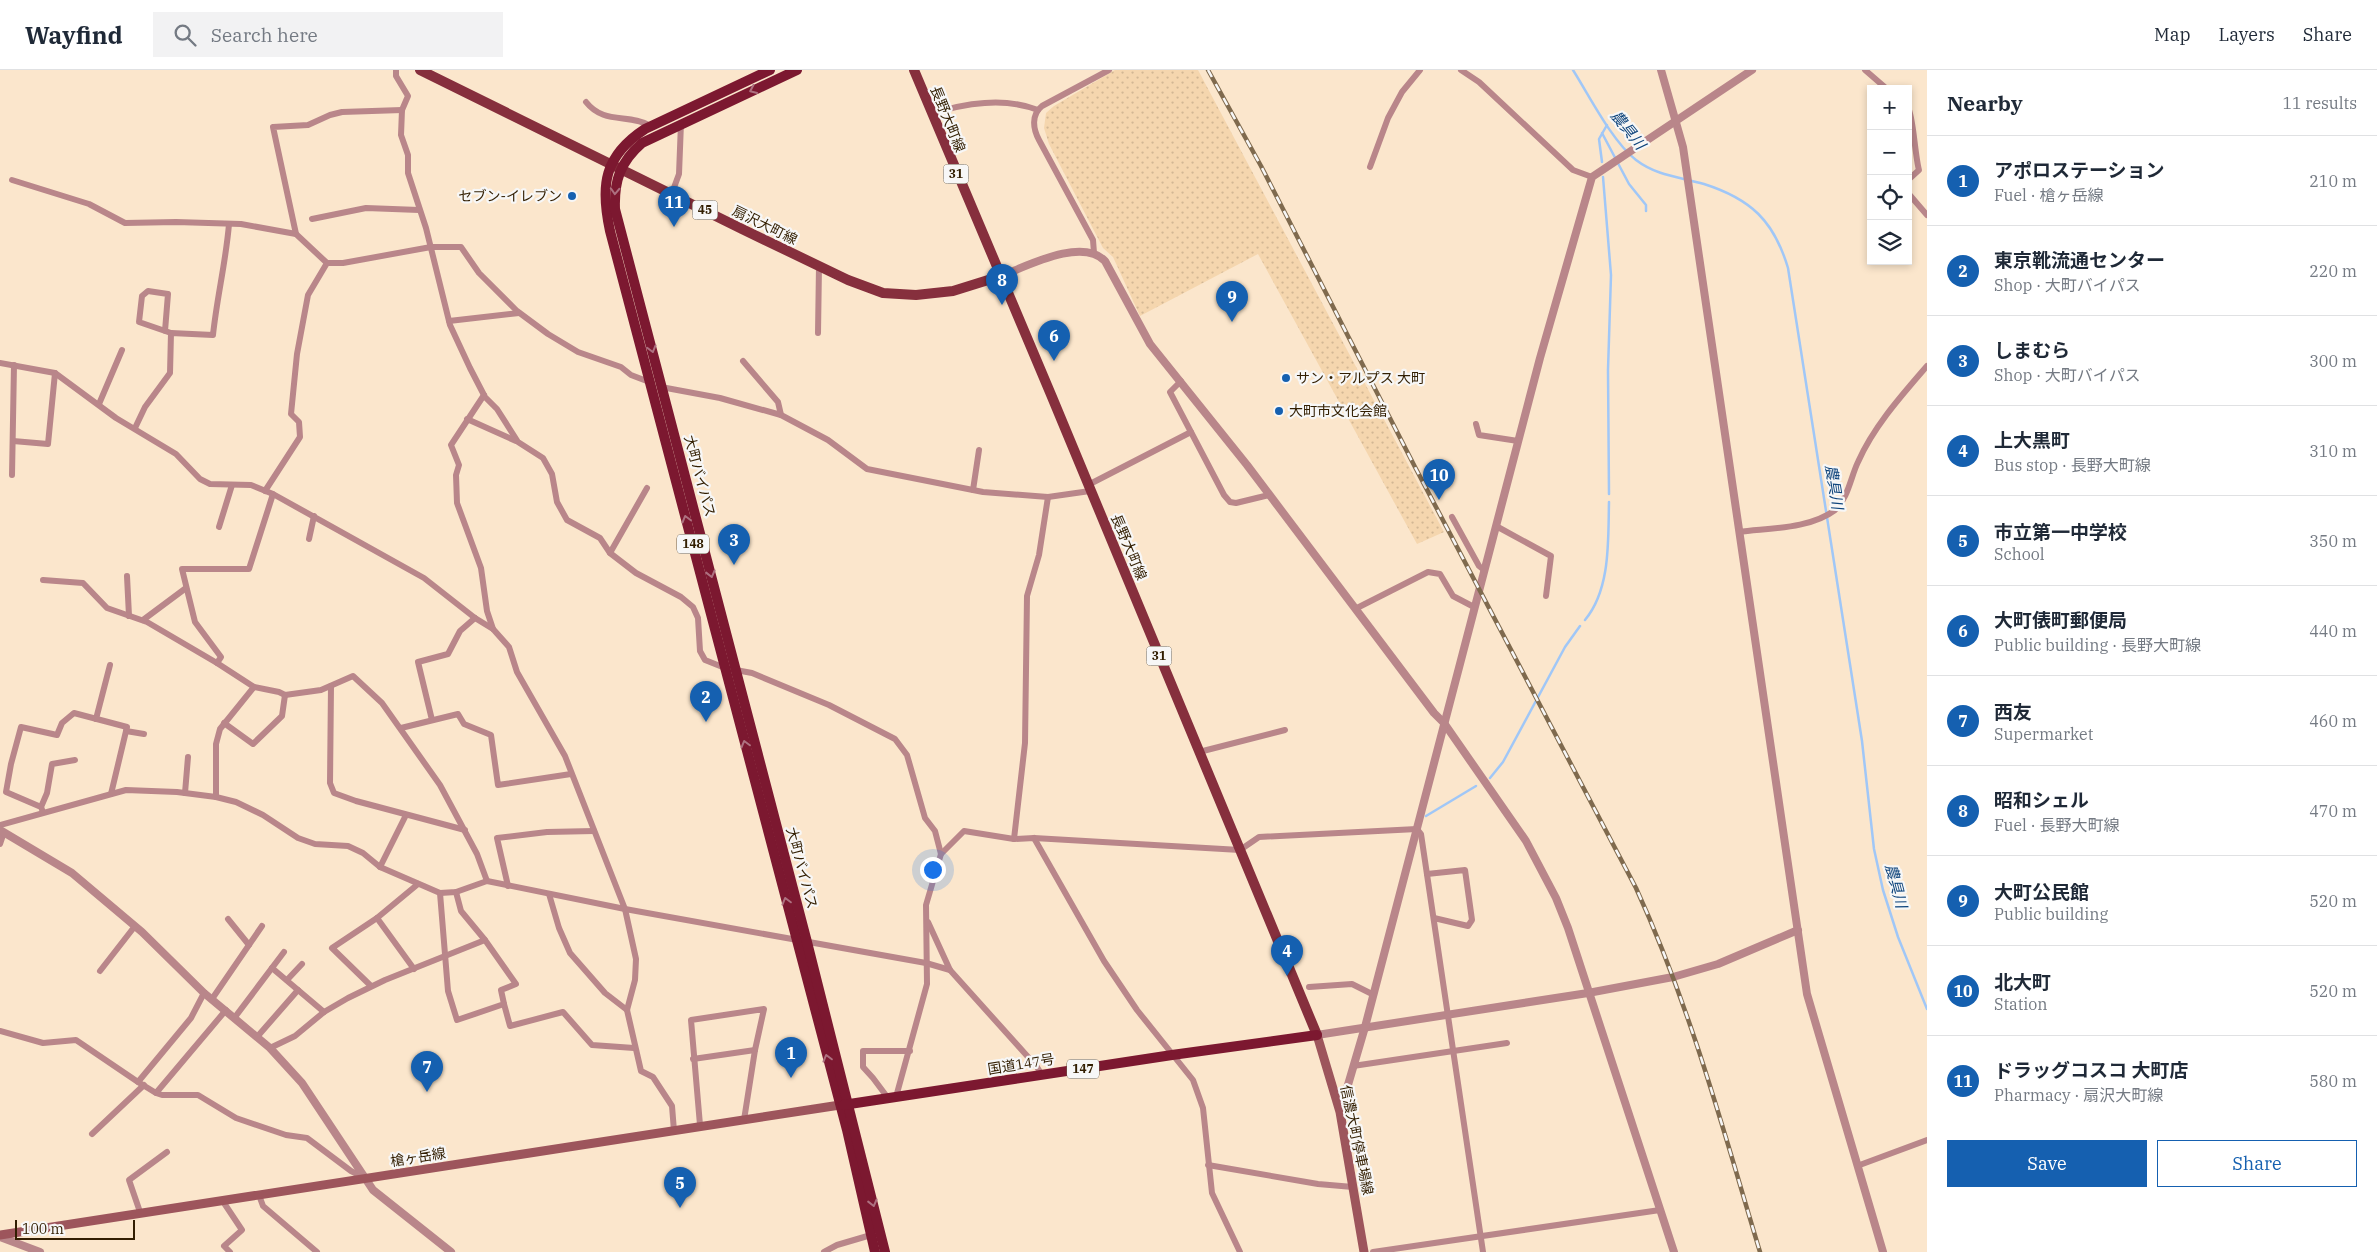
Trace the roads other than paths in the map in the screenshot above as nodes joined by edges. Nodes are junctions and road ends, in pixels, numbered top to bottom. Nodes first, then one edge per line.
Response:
1 (396, 70) edge
2 (420, 70) edge
3 (770, 70) edge
4 (797, 70) edge
5 (914, 70) edge
6 (1109, 70) edge
7 (1420, 70) edge
8 (1461, 70) edge
9 (1660, 70) edge
10 (1752, 70) edge
11 (1865, 70) edge
12 (1882, 85) edge
13 (586, 102) dead end
14 (402, 110) junction
15 (1038, 110) junction
16 (1912, 113) edge
17 (932, 114) junction
18 (1676, 119) junction
19 (681, 123) junction
20 (651, 126) junction
21 (616, 166) junction
22 (1370, 167) dead end
23 (1912, 176) edge
24 (1592, 177) junction
25 (12, 180) dead end
26 (672, 193) junction
27 (1912, 198) edge
28 (419, 210) junction
29 (1927, 215) edge
30 (312, 218) dead end
31 (229, 224) junction
32 (296, 234) junction
33 (431, 247) junction
34 (1094, 253) junction
35 (327, 263) junction
36 (819, 266) junction
37 (1001, 276) junction
38 (519, 313) junction
39 (449, 321) junction
40 (168, 332) junction
41 (818, 333) dead end
42 (122, 350) dead end
43 (743, 361) dead end
44 (0, 363) edge
45 (14, 365) junction
46 (1927, 366) edge
47 (54, 373) junction
48 (1181, 381) junction
49 (651, 383) junction
50 (662, 388) junction
51 (484, 395) junction
52 (99, 404) junction
53 (781, 415) junction
54 (467, 419) junction
55 (1476, 424) dead end
56 (135, 428) junction
57 (1191, 432) junction
58 (13, 441) junction
59 (1518, 441) junction
60 (518, 442) junction
61 (979, 450) dead end
62 (12, 475) dead end
63 (232, 485) junction
64 (647, 488) dead end
65 (1089, 488) junction
66 (973, 490) junction
67 (265, 491) junction
68 (273, 494) junction
69 (1269, 495) junction
70 (1048, 497) junction
71 (314, 516) junction
72 (1452, 517) dead end
73 (1496, 526) junction
74 (219, 527) dead end
75 (1739, 532) junction
76 (309, 539) dead end
77 (610, 552) junction
78 (1484, 570) junction
79 (127, 576) dead end
80 (43, 580) dead end
81 (186, 588) junction
82 (1546, 596) dead end
83 (1474, 607) junction
84 (1355, 609) junction
85 (129, 616) junction
86 (475, 618) junction
87 (142, 620) junction
88 (493, 630) junction
89 (216, 663) junction
90 (110, 665) dead end
91 (731, 669) junction
92 (331, 686) junction
93 (254, 687) junction
94 (285, 695) junction
95 (96, 719) junction
96 (432, 720) junction
97 (224, 723) junction
98 (1444, 723) junction
99 (401, 728) junction
100 (1285, 730) dead end
101 (126, 731) junction
102 (144, 734) dead end
103 (1199, 752) junction
104 (188, 757) dead end
105 (74, 760) dead end
106 (571, 774) junction
107 (185, 793) junction
108 (111, 794) junction
109 (216, 797) junction
110 (42, 809) junction
111 (406, 815) junction
112 (1, 829) edge
113 (1418, 829) junction
114 (465, 830) junction
115 (594, 831) junction
116 (1034, 838) junction
117 (1014, 839) junction
118 (0, 844) edge
119 (1240, 850) junction
120 (941, 854) junction
121 (380, 867) junction
122 (1427, 874) junction
123 (487, 881) junction
124 (418, 884) junction
125 (508, 886) junction
126 (440, 892) junction
127 (456, 892) junction
128 (550, 894) junction
129 (625, 909) junction
130 (376, 918) junction
131 (1434, 918) junction
132 (228, 919) dead end
133 (927, 921) junction
134 (135, 926) junction
135 (262, 926) dead end
136 (1798, 930) junction
137 (485, 940) junction
138 (796, 940) junction
139 (807, 942) junction
140 (249, 945) junction
141 (284, 952) dead end
142 (445, 955) junction
143 (926, 963) junction
144 (302, 964) dead end
145 (272, 968) junction
146 (414, 969) junction
147 (950, 970) junction
148 (100, 971) dead end
149 (287, 980) junction
150 (371, 986) junction
151 (1309, 987) dead end
152 (298, 990) junction
153 (204, 993) junction
154 (1588, 993) junction
155 (1374, 995) junction
156 (212, 999) junction
157 (504, 1004) junction
158 (226, 1010) junction
159 (627, 1010) junction
160 (324, 1012) junction
161 (1448, 1015) junction
162 (235, 1017) junction
163 (1365, 1027) junction
164 (0, 1031) edge
165 (1317, 1035) junction
166 (257, 1037) junction
167 (1507, 1043) dead end
168 (270, 1048) junction
169 (634, 1048) junction
170 (755, 1050) junction
171 (910, 1051) junction
172 (1453, 1051) junction
173 (1172, 1054) junction
174 (693, 1060) junction
175 (1353, 1066) junction
176 (1042, 1075) junction
177 (141, 1084) junction
178 (156, 1093) junction
179 (892, 1098) junction
180 (844, 1105) junction
181 (1340, 1112) junction
182 (744, 1120) junction
183 (700, 1126) junction
184 (674, 1130) junction
185 (92, 1134) dead end
186 (1927, 1140) edge
187 (167, 1152) dead end
188 (1208, 1165) junction
189 (1857, 1166) junction
190 (365, 1179) junction
191 (1353, 1187) junction
192 (259, 1195) junction
193 (222, 1200) junction
194 (1660, 1210) junction
195 (140, 1212) junction
196 (871, 1235) junction
197 (0, 1236) edge
198 (1480, 1236) junction
199 (224, 1246) junction
200 (40, 1252) edge
201 (218, 1252) edge
202 (230, 1252) edge
203 (317, 1252) edge
204 (451, 1252) edge
205 (824, 1252) edge
206 (876, 1252) edge
207 (885, 1252) edge
208 (1240, 1252) edge
209 (1364, 1252) edge
210 (1373, 1252) edge
211 (1482, 1252) edge
212 (1674, 1252) edge
213 (1883, 1252) edge

1 - 14 street
2 - 21 main road, 扇沢大町線 / 45
3 - 20 highway, 大町バイパス / 148
4 -> 19 highway, 大町バイパス / 148
5 - 17 main road, 長野大町線 / 31
6 - 15 street
7 - 22 street
8 - 24 street
9 - 18 street
10 - 18 street
11 - 12 street
13 - 20 street
14 - 28 street
14 - 32 street
15 - 17 street
15 - 34 street
16 - 23 street
17 - 37 main road, 長野大町線 / 31
18 - 24 street
18 - 75 street
19 - 21 highway, 大町バイパス / 148
19 - 26 street
20 - 21 highway, 大町バイパス / 148
21 - 26 main road, 扇沢大町線 / 45
21 - 49 highway, 大町バイパス / 148
21 -> 50 highway, 大町バイパス / 148
24 - 59 street
25 - 31 street
26 - 36 main road, 扇沢大町線 / 45
27 - 29 street
28 - 30 street
28 - 33 street
31 - 32 street
31 - 40 street
32 - 35 street
33 - 35 street
33 - 38 street
33 - 39 street
34 - 37 street
34 - 48 street
35 - 67 street
36 - 37 main road, 扇沢大町線 / 45
36 - 41 street
37 - 65 main road, 長野大町線 / 31
38 - 39 street
38 - 49 street
39 - 51 street
40 - 40 street
40 - 56 street
42 - 52 street
43 - 53 street
44 - 45 street
45 - 47 street
45 - 58 street
46 - 75 street
47 - 52 street
47 - 58 street
48 - 57 street
48 - 69 street
49 - 50 street
91 -> 49 highway, 大町バイパス / 148
50 - 53 street
50 -> 91 highway, 大町バイパス / 148
51 - 54 street
51 - 60 street
52 - 56 street
53 - 66 street
54 - 60 street
54 - 88 street
55 - 59 street
56 - 63 street
57 - 65 street
57 - 69 street
58 - 62 street
59 - 73 street
60 - 77 street
61 - 66 street
63 - 67 street
63 - 74 street
64 - 77 street
65 - 70 street
65 - 103 main road, 長野大町線 / 31
66 - 70 street
67 - 68 street
68 - 71 street
68 - 81 street
69 - 84 street
70 - 117 street
71 - 76 street
71 - 86 street
72 - 78 street
73 - 78 street
73 - 82 street
75 - 136 street
77 - 91 street
78 - 83 street
79 - 85 street
80 - 85 street
81 - 87 street
81 - 89 street
83 - 84 street
83 - 98 street
84 - 98 street
85 - 87 street
86 - 88 street
86 - 96 street
87 - 89 street
88 - 106 street
89 - 93 street
90 - 95 street
91 - 120 street
138 -> 91 highway, 大町バイパス / 148
91 - 139 highway, 大町バイパス / 148
92 - 94 street
92 - 99 street
92 - 111 street
93 - 94 street
93 - 97 street
94 - 97 street
95 - 101 street
95 - 110 street
96 - 99 street
96 - 106 street
97 - 109 street
98 - 113 street
98 - 154 street
99 - 114 street
100 - 103 street
101 - 102 street
101 - 108 street
103 - 119 main road, 長野大町線 / 31
104 - 107 street
105 - 110 street
106 - 115 street
107 - 108 street
107 - 109 street
108 - 110 street
109 - 121 street
110 - 112 street
111 - 114 street
111 - 121 street
112 - 118 street
112 - 134 street
113 - 119 street
113 - 122 street
113 - 155 street
114 - 123 street
115 - 125 street
115 - 129 street
116 - 117 street
116 - 119 street
116 - 173 street
117 - 120 street
119 - 165 main road, 長野大町線 / 31
120 - 133 street
121 - 124 street
122 - 131 street
122 - 131 street
123 - 125 street
123 - 127 street
124 - 126 street
124 - 130 street
125 - 128 street
126 - 127 street
126 - 142 street
127 - 137 street
128 - 129 street
128 - 159 street
129 - 138 street
129 - 159 street
130 - 146 street
130 - 150 street
131 - 161 street
132 - 140 street
133 - 143 street
133 - 147 street
134 - 148 street
134 - 153 street
135 - 140 street
136 - 154 street
136 - 189 street
137 - 142 street
137 - 157 street
138 - 139 street
180 -> 138 highway, 大町バイパス / 148
139 - 143 street
139 - 180 highway, 大町バイパス / 148
140 - 156 street
141 - 145 street
142 - 146 street
142 - 157 street
143 - 147 street
143 - 171 street
144 - 149 street
145 - 149 street
145 - 162 street
146 - 150 street
147 - 176 street
149 - 152 street
150 - 160 street
151 - 155 street
152 - 160 street
152 - 166 street
153 - 156 street
153 - 177 street
154 - 161 street
154 - 194 street
155 - 163 street
156 - 158 street
157 - 169 street
158 - 162 street
158 - 178 street
159 - 169 street
160 - 168 street
161 - 163 street
161 - 172 street
162 - 166 street
163 - 165 street
163 - 175 street
164 - 177 street
165 - 173 highway, 国道147号 / 147
165 - 181 main road, 信濃大町停車場線
166 - 168 street
167 - 172 street
168 - 190 street
169 - 184 street
170 - 174 street
170 - 174 street
170 - 182 street
171 - 179 street
171 - 179 street
172 - 175 street
172 - 198 street
173 - 176 highway, 国道147号 / 147
173 - 188 street
174 - 183 street
175 - 181 street
176 - 179 highway, 国道147号 / 147
177 - 178 street
177 - 185 street
178 - 190 street
179 - 180 highway, 国道147号 / 147
180 - 182 main road, 槍ヶ岳線
180 - 196 highway
180 -> 207 highway
181 - 191 main road, 信濃大町停車場線
182 - 183 main road, 槍ヶ岳線
183 - 184 main road, 槍ヶ岳線
184 - 190 main road, 槍ヶ岳線
186 - 189 street
187 - 195 street
188 - 191 street
188 - 208 street
189 - 213 street
190 - 192 main road, 槍ヶ岳線
190 - 204 street
191 - 209 main road, 信濃大町停車場線
192 - 193 main road, 槍ヶ岳線
192 - 203 street
193 - 195 main road, 槍ヶ岳線
193 - 199 street
194 - 198 street
194 - 212 street
195 - 197 main road, 槍ヶ岳線
196 - 205 street
196 - 206 highway
197 - 200 street
198 - 210 street
198 - 211 street
199 - 201 street
199 - 202 street

